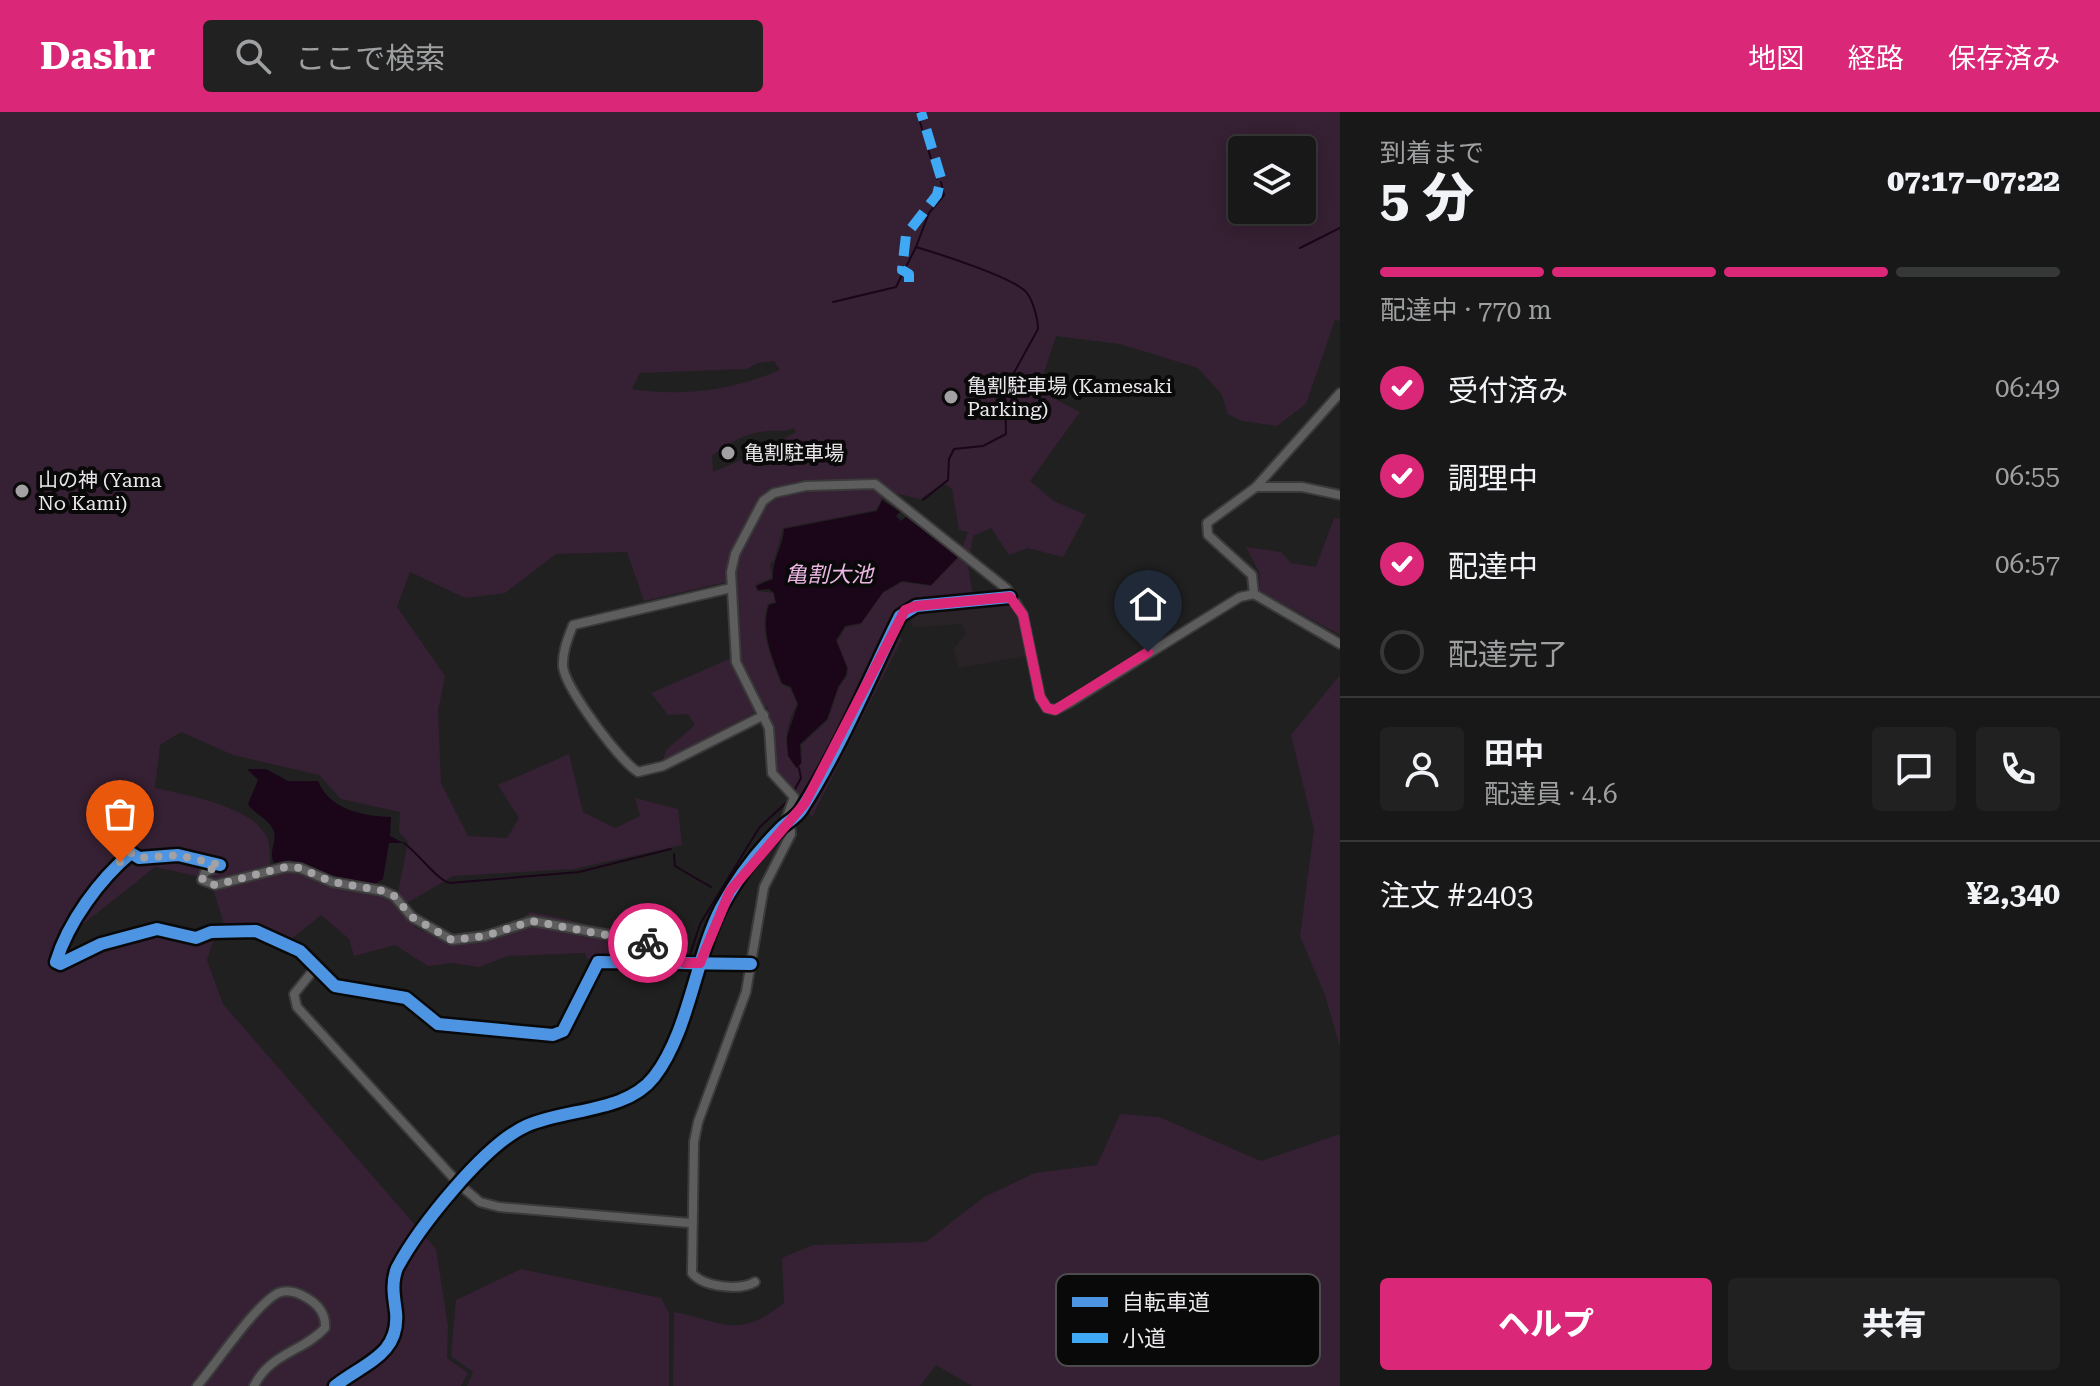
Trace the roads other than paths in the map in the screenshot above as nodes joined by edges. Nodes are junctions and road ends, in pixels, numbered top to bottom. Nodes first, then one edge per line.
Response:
1 (1340, 393) edge
2 (1256, 487) junction
3 (1340, 495) edge
4 (731, 588) junction
5 (1254, 594) junction
6 (1010, 597) junction
7 (1340, 644) edge
8 (764, 715) junction
9 (787, 824) junction
10 (685, 963) junction
11 (700, 963) junction
12 (751, 964) junction
13 (316, 967) junction
14 (460, 1185) junction
15 (690, 1223) junction
16 (755, 1282) dead end
17 (197, 1386) edge
18 (254, 1386) edge
19 (335, 1386) edge

1 - 2 street
2 - 3 street
2 - 5 street
4 - 6 street
4 - 8 street
4 - 8 street
5 - 6 street
5 - 7 street
6 - 9 street
8 - 9 street
9 - 11 street
9 - 12 street
10 - 11 street
10 - 13 street
10 - 13 street
11 - 12 street
11 - 14 street
12 - 15 street
13 - 14 street
14 - 15 street
14 - 19 street
15 - 16 street
17 - 18 street

